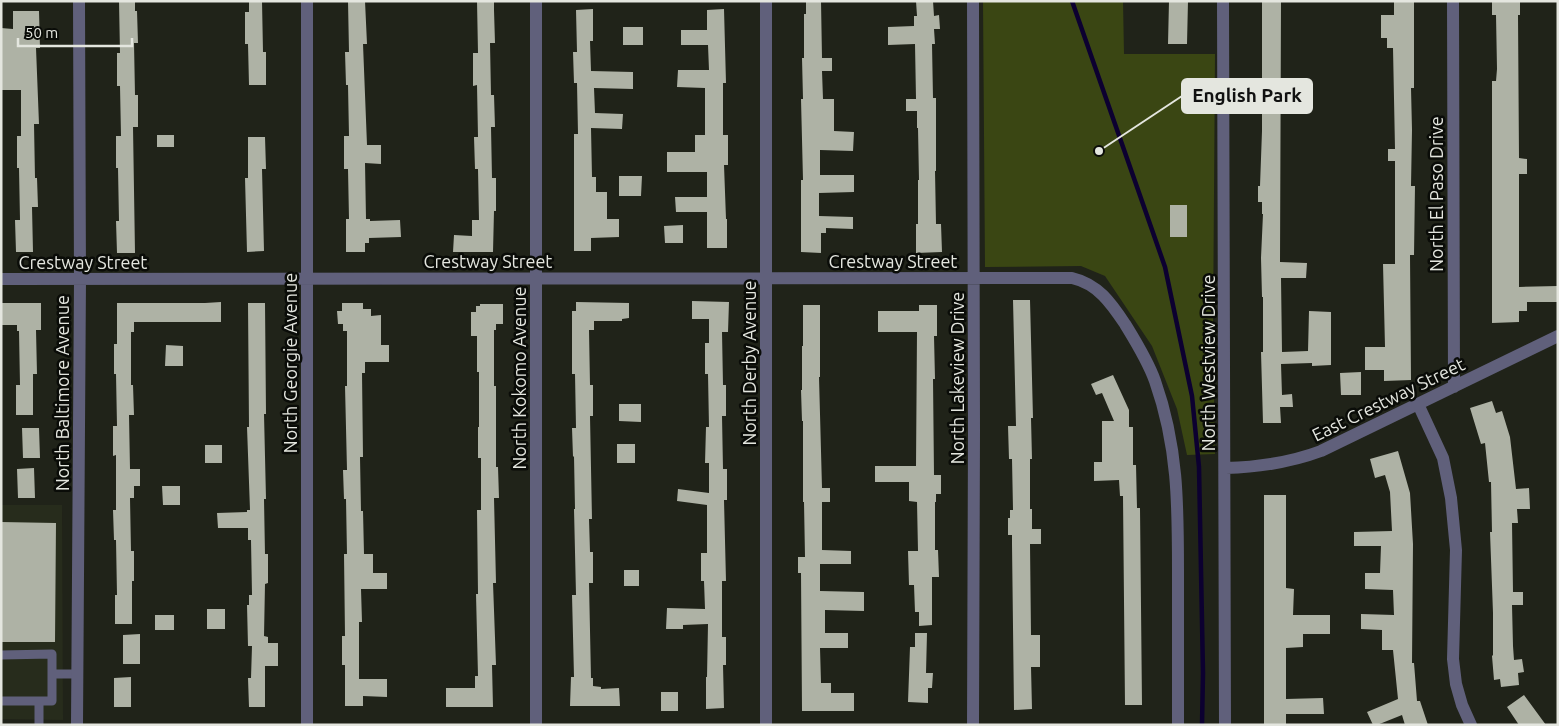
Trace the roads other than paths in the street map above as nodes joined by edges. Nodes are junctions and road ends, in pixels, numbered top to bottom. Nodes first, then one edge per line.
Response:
1 (79, 1) edge
2 (307, 1) edge
3 (536, 1) edge
4 (766, 1) edge
5 (973, 1) edge
6 (1223, 1) edge
7 (1453, 1) edge
8 (974, 278) junction
9 (1, 279) edge
10 (80, 279) junction
11 (308, 279) junction
12 (537, 279) junction
13 (766, 279) junction
14 (1095, 287) joint
15 (1558, 336) edge
16 (1454, 387) junction
17 (1418, 404) junction
18 (1226, 468) junction
19 (1, 655) edge
20 (52, 674) junction
21 (78, 674) junction
22 (1, 701) edge
23 (39, 701) junction
24 (39, 725) edge
25 (77, 725) edge
26 (307, 725) edge
27 (536, 725) edge
28 (766, 725) edge
29 (973, 725) edge
30 (1178, 725) edge
31 (1226, 725) edge
32 (1472, 725) edge

1 - 10 street, North Baltimore Avenue
2 - 11 street, North Georgie Avenue
3 - 12 street, North Kokomo Avenue
4 - 13 street, North Derby Avenue
5 - 8 street, North Lakeview Drive
6 - 18 street, North Westview Drive
7 - 16 street, North El Paso Drive
8 - 13 street, Crestway Street
8 - 14 street, Crestway Street
8 - 29 street, North Lakeview Drive
9 - 10 street, Crestway Street
10 - 11 street, Crestway Street
10 - 21 street, North Baltimore Avenue
11 - 12 street, Crestway Street
11 - 26 street, North Georgie Avenue
12 - 13 street, Crestway Street
12 - 27 street, North Kokomo Avenue
13 - 28 street, North Derby Avenue
14 - 30 street, North Westview Drive
15 - 16 street, East Crestway Street
16 - 17 street, East Crestway Street
17 - 18 street, East Crestway Street
17 - 32 street
18 - 31 street, North Westview Drive
19 - 20 lane
20 - 21 lane
20 - 23 lane
21 - 25 street, North Baltimore Avenue
22 - 23 lane
23 - 24 lane

